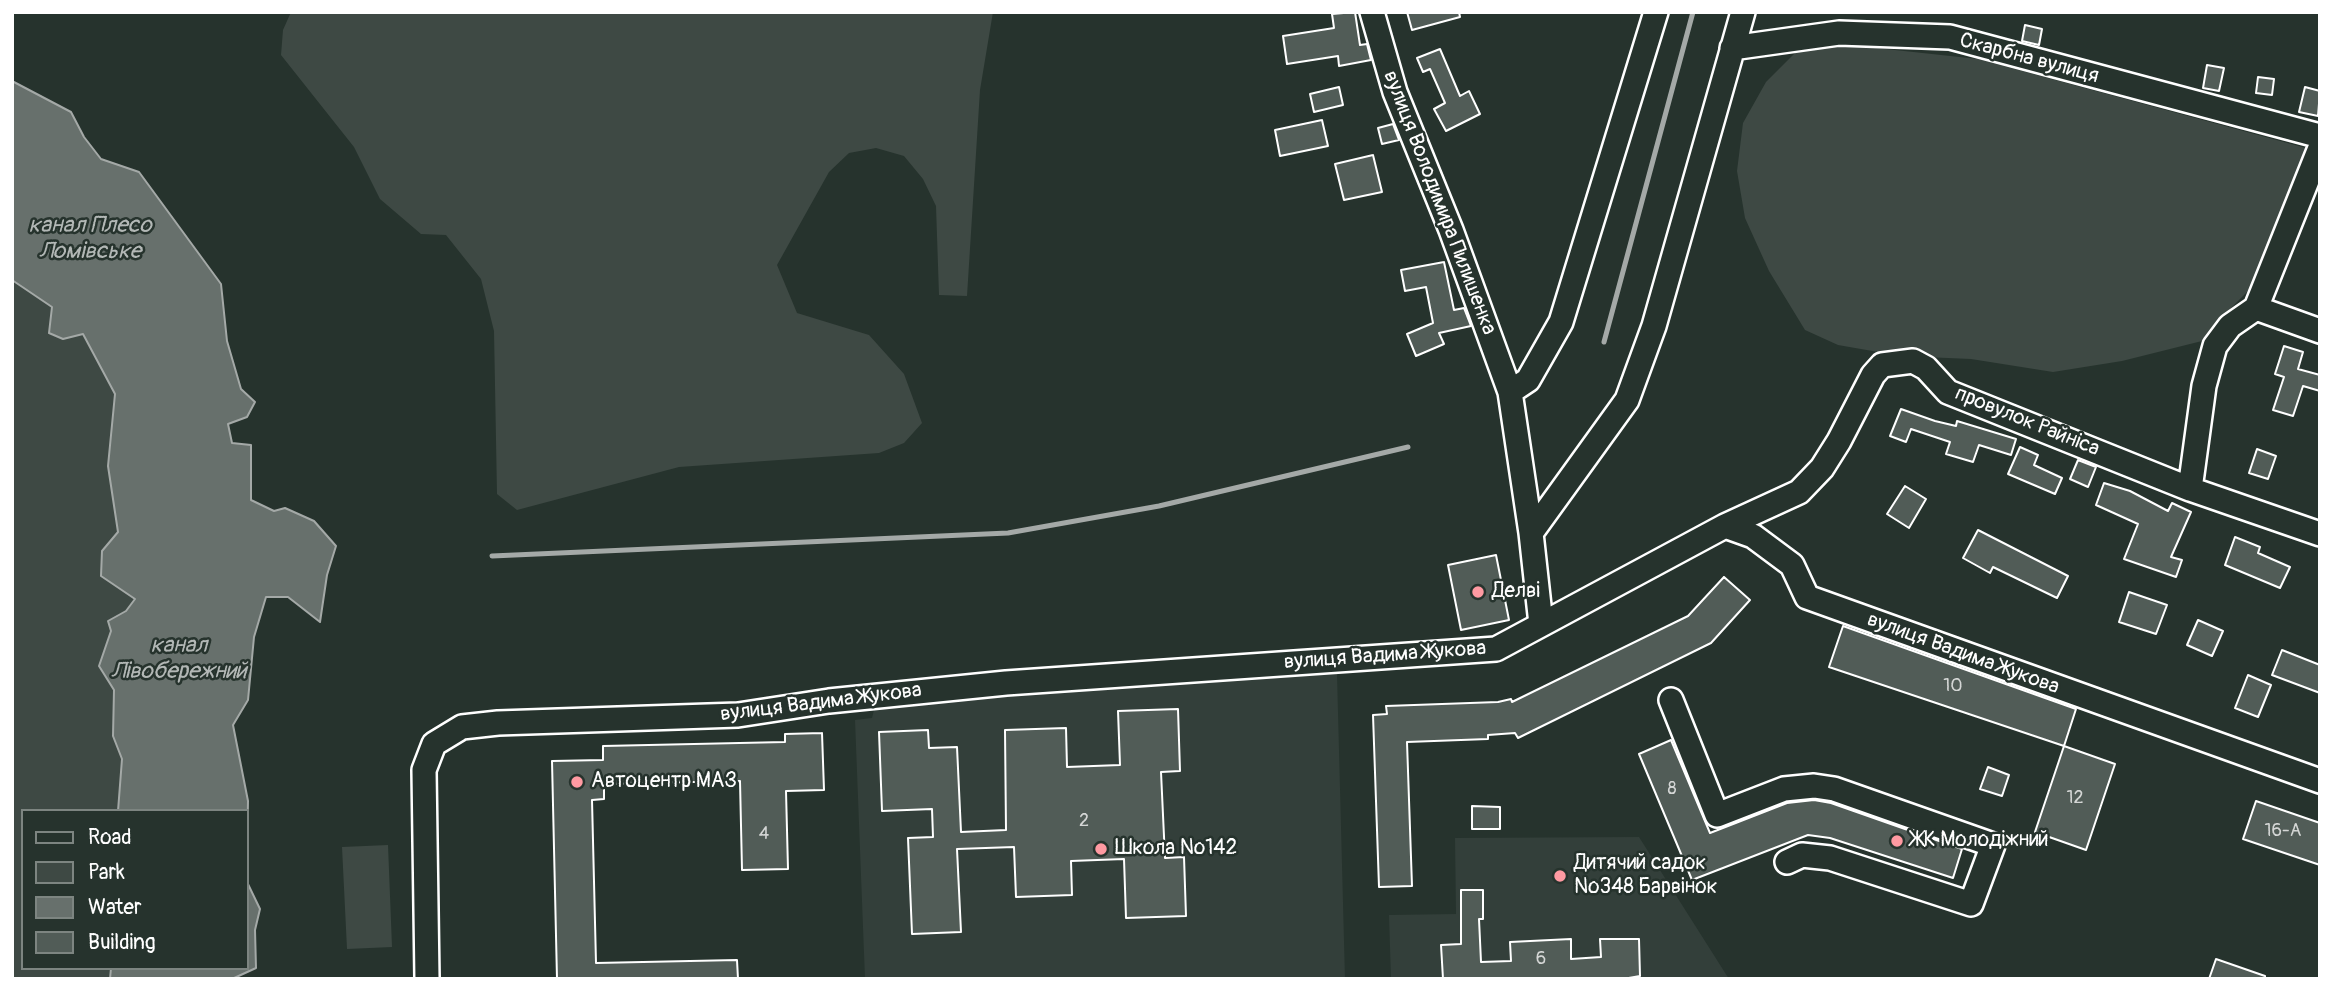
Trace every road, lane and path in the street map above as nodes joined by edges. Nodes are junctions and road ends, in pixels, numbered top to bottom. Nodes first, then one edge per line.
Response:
1 (1372, 12) edge
2 (1656, 12) edge
3 (1743, 12) edge
4 (1732, 48) junction
5 (2320, 136) edge
6 (2320, 148) edge
7 (2256, 308) junction
8 (2320, 331) edge
9 (1510, 392) junction
10 (2190, 489) junction
11 (1725, 526) junction
12 (1531, 533) junction
13 (2320, 534) edge
14 (1541, 624) junction
15 (1671, 701) dead end
16 (2320, 781) edge
17 (1787, 862) dead end
18 (427, 979) edge

1 - 9 street, вулиця Володимира Пилишенка
2 - 9 street
3 - 4 street
4 - 5 street, Скарбна вулиця
4 - 12 street
6 - 7 street
7 - 8 street
7 - 10 street
9 - 12 street, вулиця Володимира Пилишенка
10 - 11 street, провулок Райніса
10 - 13 street, провулок Райніса
11 - 14 street, вулиця Вадима Жукова
11 - 16 street, вулиця Вадима Жукова
12 - 14 street, вулиця Володимира Пилишенка
14 - 18 street, вулиця Вадима Жукова
15 - 17 street

